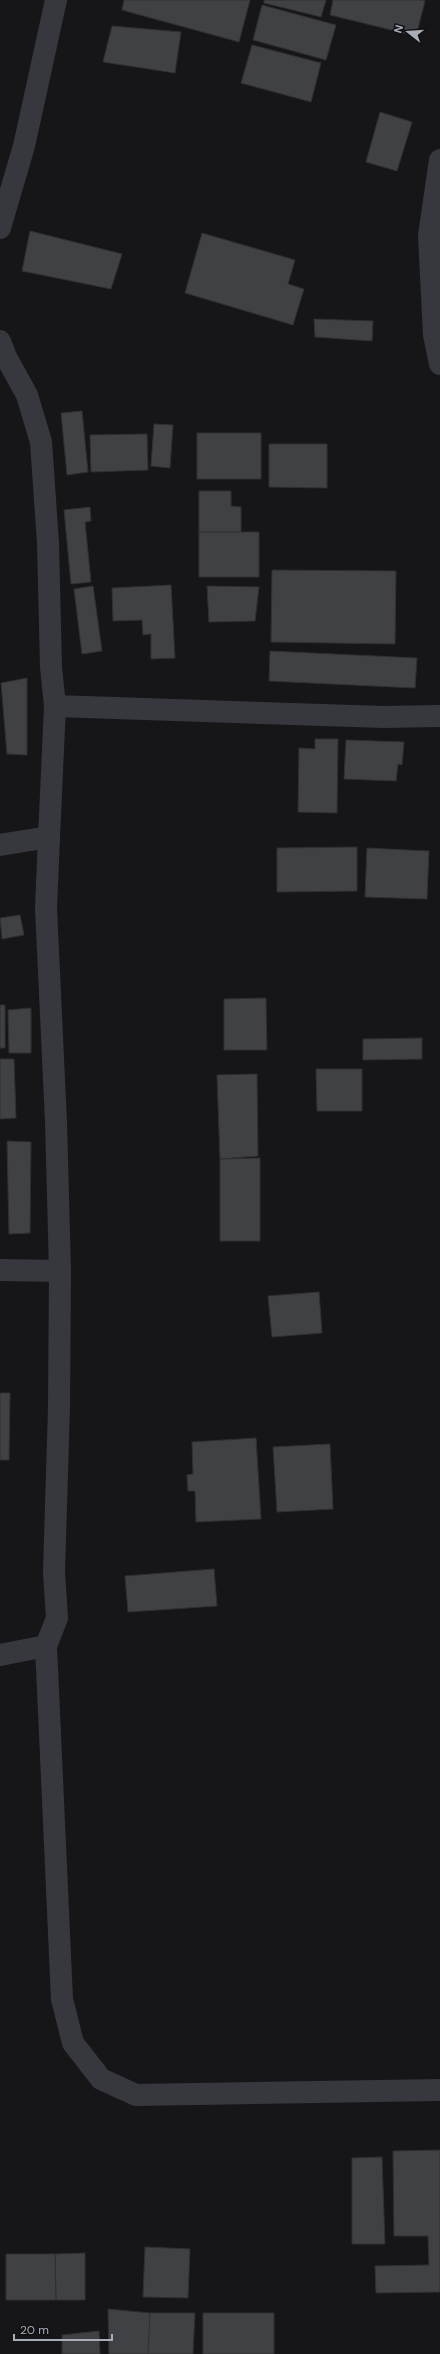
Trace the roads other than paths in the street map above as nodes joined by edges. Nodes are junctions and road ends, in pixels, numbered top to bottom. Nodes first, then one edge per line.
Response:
1 (56, 0) edge
2 (440, 160) edge
3 (0, 228) edge
4 (0, 341) edge
5 (440, 364) edge
6 (55, 706) junction
7 (440, 716) edge
8 (49, 837) junction
9 (0, 845) edge
10 (0, 1270) edge
11 (60, 1271) junction
12 (46, 1646) junction
13 (0, 1655) edge
14 (440, 2090) edge

1 - 3 street
2 - 5 street
4 - 6 street
6 - 7 street
6 - 8 street
8 - 9 street
8 - 11 street
10 - 11 street
11 - 12 street
12 - 13 street
12 - 14 street

